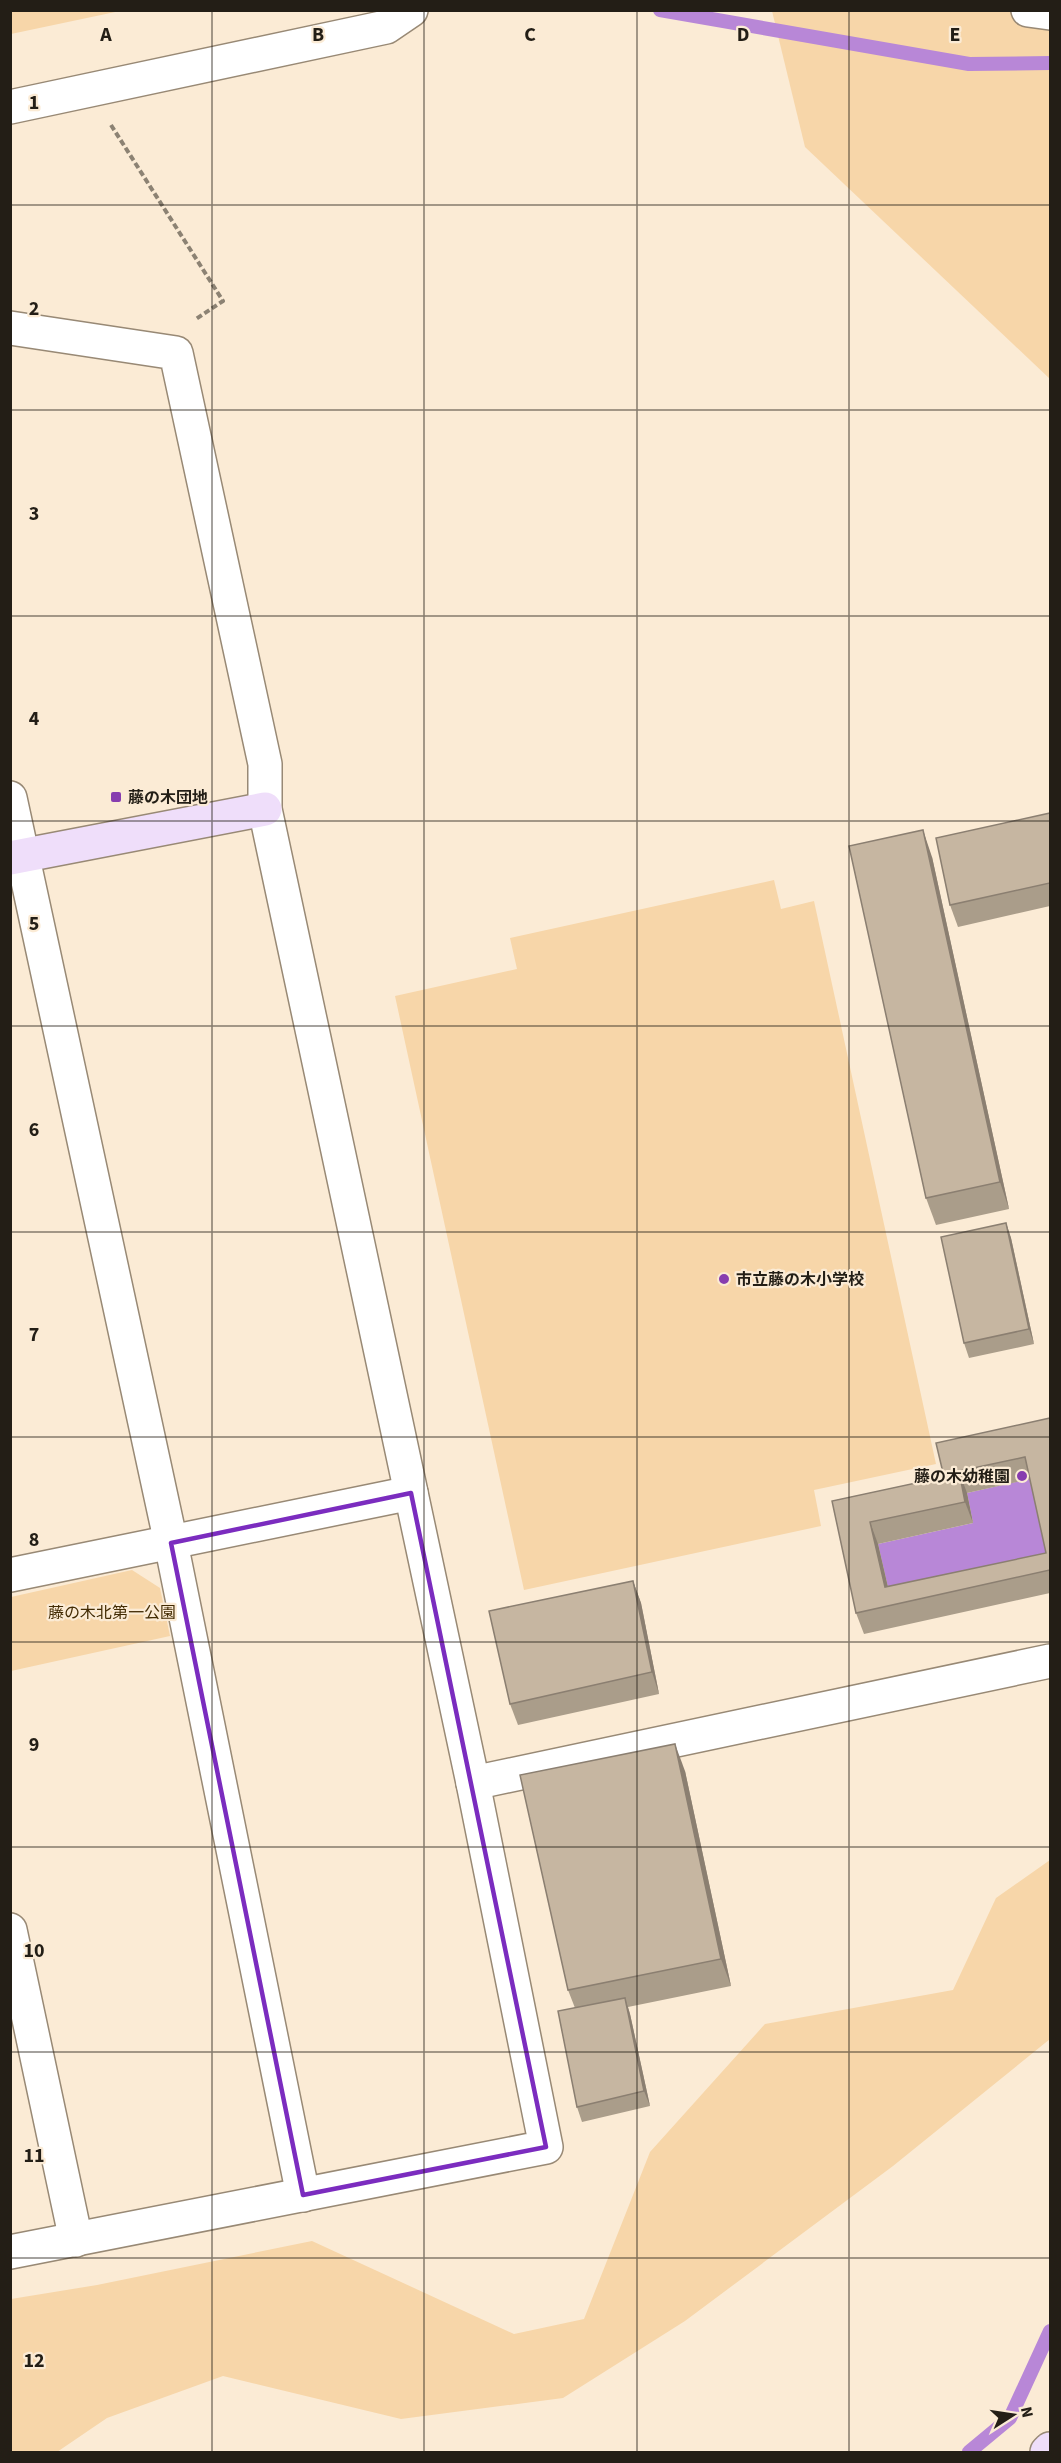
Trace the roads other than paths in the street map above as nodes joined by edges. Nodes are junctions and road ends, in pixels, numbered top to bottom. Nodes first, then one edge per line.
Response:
1 (411, 10) edge
2 (1028, 10) edge
3 (1050, 13) edge
4 (10, 107) edge
5 (10, 328) edge
6 (10, 798) edge
7 (265, 809) junction
8 (16, 857) edge
9 (411, 1493) junction
10 (171, 1543) junction
11 (10, 1575) edge
12 (1050, 1661) edge
13 (473, 1783) junction
14 (10, 1930) edge
15 (303, 2195) junction
16 (76, 2240) junction
17 (10, 2252) edge
18 (1050, 2449) edge
19 (1047, 2452) edge

1 - 4 street
2 - 3 street
5 - 7 street
6 - 8 street
7 - 8 street
7 - 9 street
8 - 10 street
9 - 10 street
9 - 13 street
10 - 11 street
10 - 15 street
12 - 13 street
13 - 15 street
14 - 16 street
15 - 16 street
16 - 17 street
18 - 19 street

